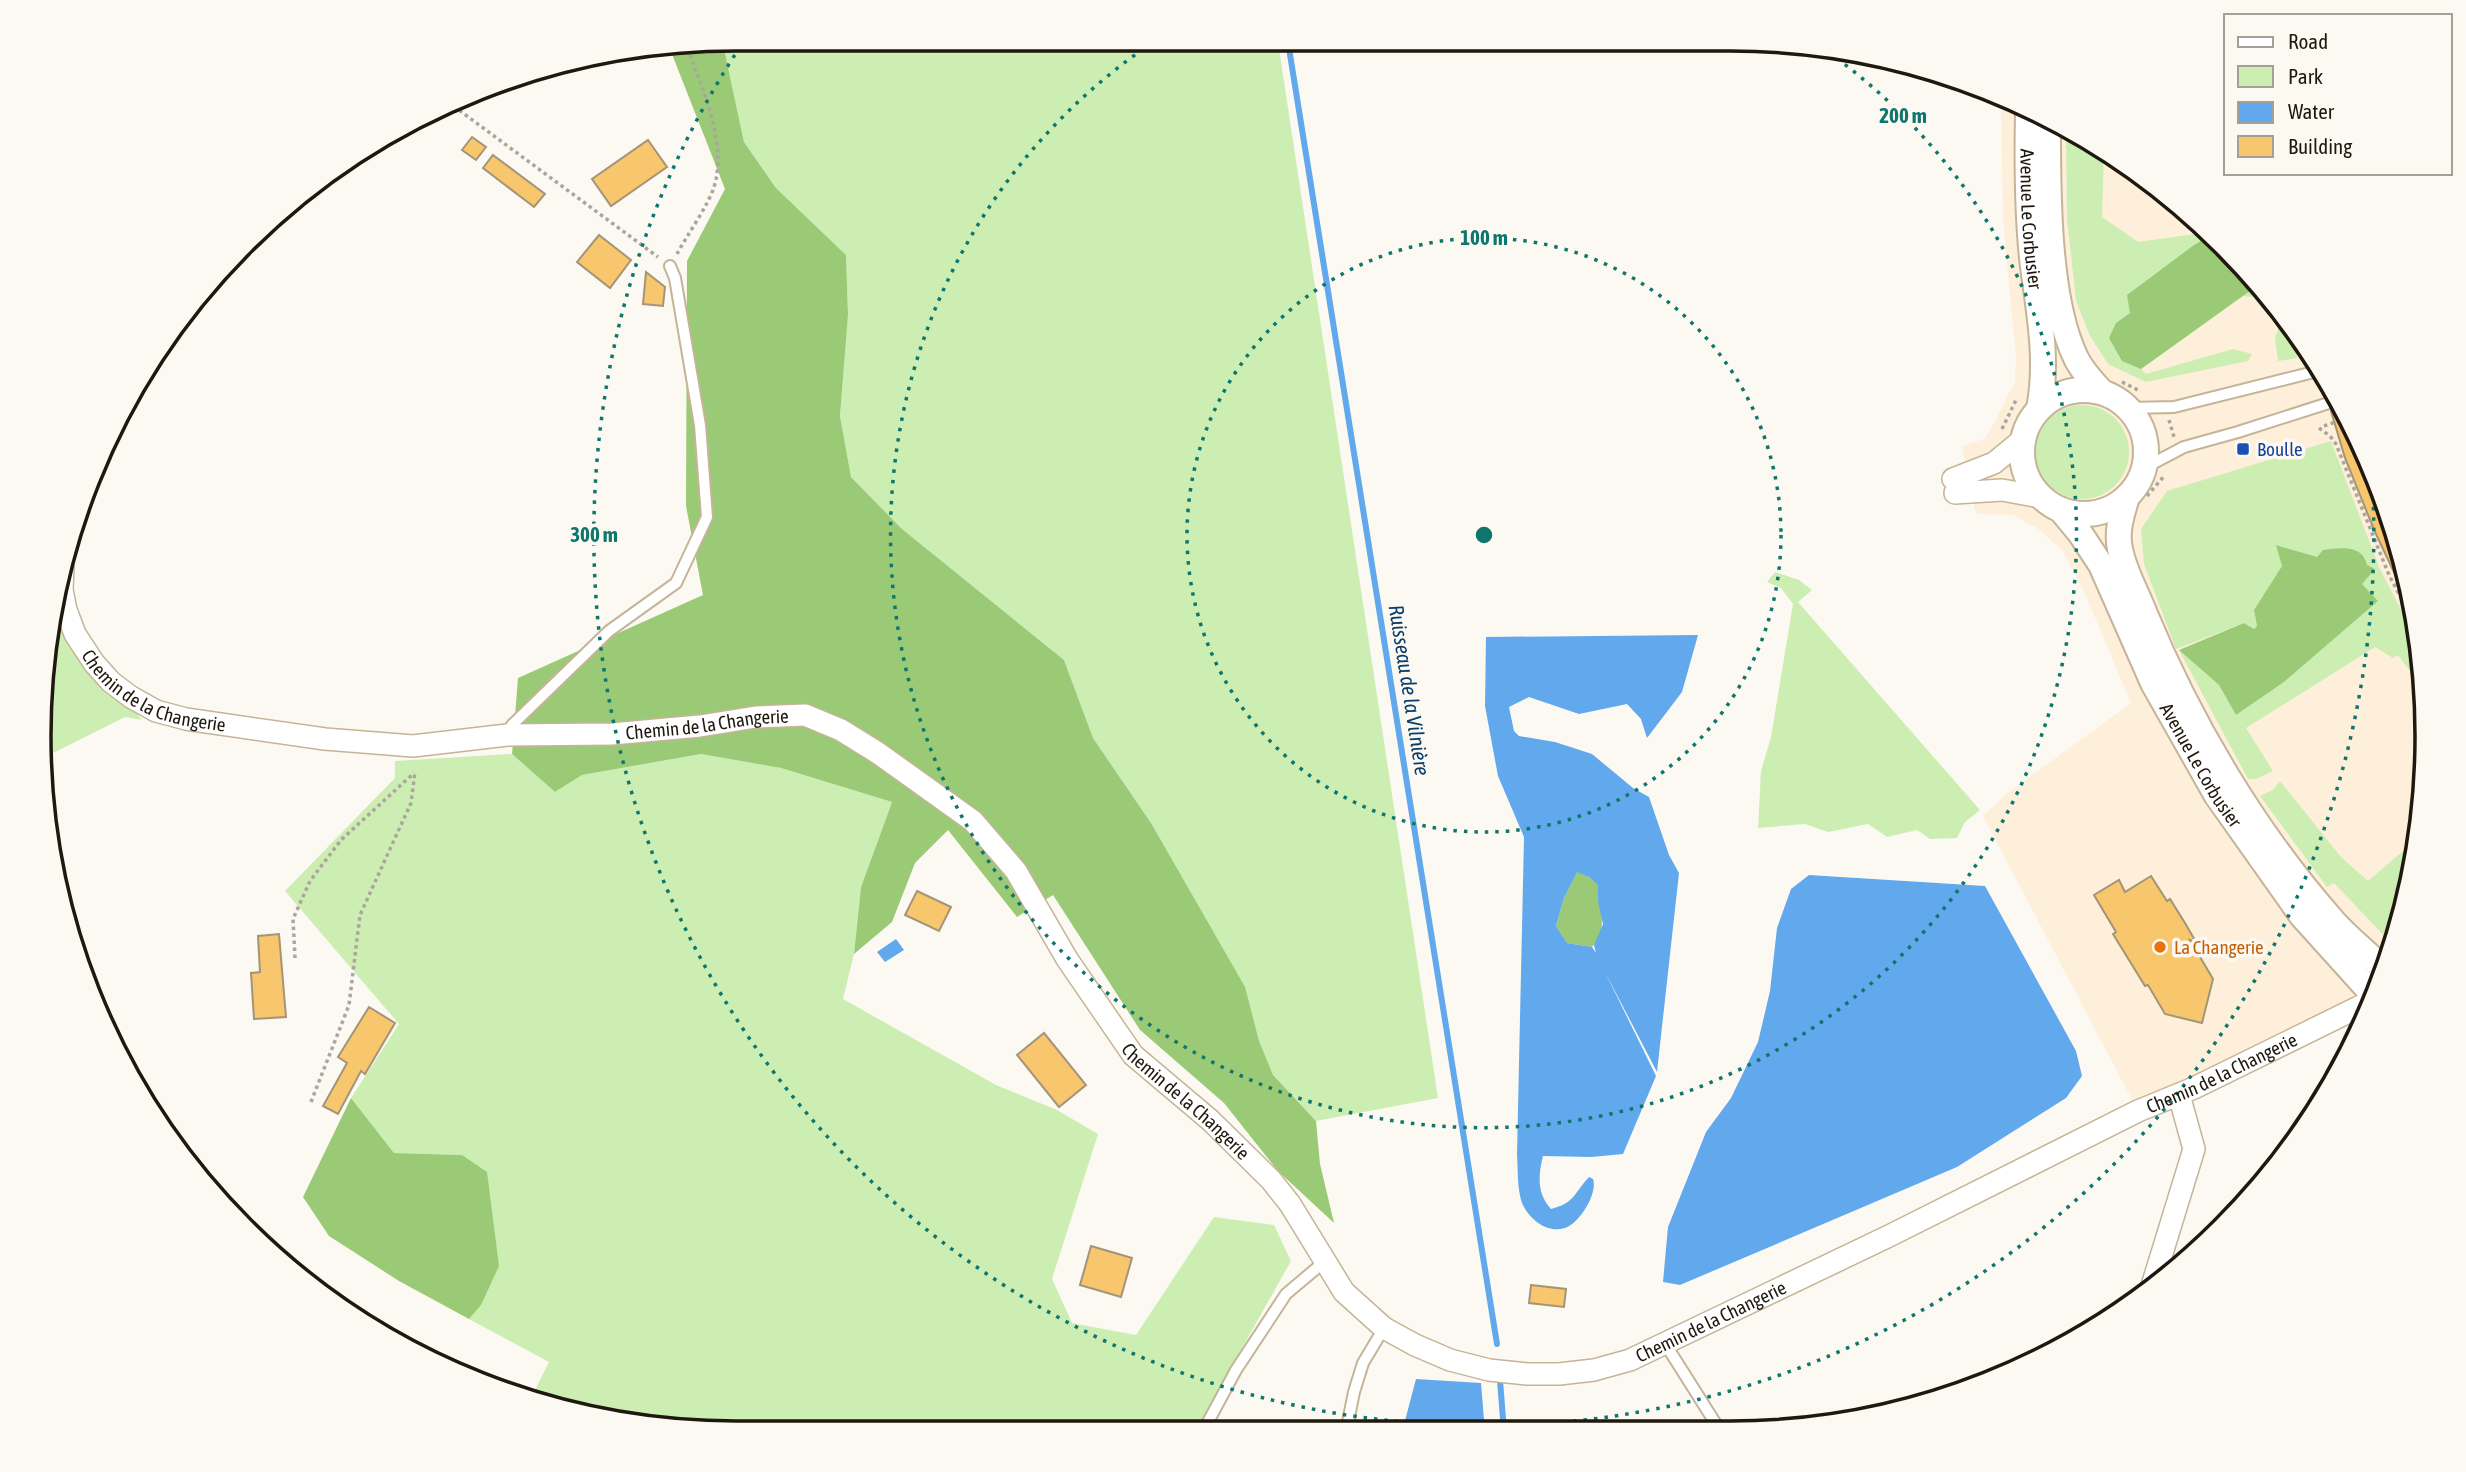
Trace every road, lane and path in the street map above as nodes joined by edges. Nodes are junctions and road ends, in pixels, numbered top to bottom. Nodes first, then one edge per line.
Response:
1 (688, 52) edge
2 (459, 110) edge
3 (2028, 119) edge
4 (2048, 129) edge
5 (670, 266) junction
6 (2311, 373) edge
7 (2108, 385) junction
8 (2329, 403) edge
9 (2166, 407) junction
10 (2128, 408) junction
11 (2039, 409) junction
12 (2338, 421) edge
13 (2324, 426) dead end
14 (2319, 428) dead end
15 (2022, 440) junction
16 (2178, 450) junction
17 (2144, 468) junction
18 (2135, 500) junction
19 (2051, 503) junction
20 (2401, 598) edge
21 (64, 601) edge
22 (507, 735) junction
23 (295, 958) dead end
24 (2377, 962) edge
25 (2367, 988) edge
26 (2359, 1007) edge
27 (2179, 1096) junction
28 (312, 1102) dead end
29 (1324, 1262) junction
30 (2156, 1272) edge
31 (1384, 1328) junction
32 (1666, 1345) junction
33 (1210, 1421) edge
34 (1348, 1421) edge
35 (1714, 1421) edge

1 - 5 path
2 - 5 path
3 - 11 street, Avenue Le Corbusier
4 - 7 street, Avenue Le Corbusier
5 - 22 lane
6 - 9 lane
7 - 9 path
7 - 10 street
7 - 11 street
8 - 16 lane
9 - 10 lane
9 - 16 path
10 - 17 street
11 - 15 street
12 - 13 path
14 - 20 path
15 - 19 street
15 - 19 street
16 - 17 lane
16 - 18 path
17 - 18 street
18 - 19 street
18 - 24 street, Avenue Le Corbusier
19 - 25 street, Avenue Le Corbusier
21 - 22 street, Chemin de la Changerie
22 - 29 street, Chemin de la Changerie
23 - 28 path
26 - 27 street, Chemin de la Changerie
27 - 30 street
27 - 32 street, Chemin de la Changerie
29 - 31 street, Chemin de la Changerie
29 - 33 lane
31 - 32 street, Chemin de la Changerie
31 - 34 lane
32 - 35 lane

